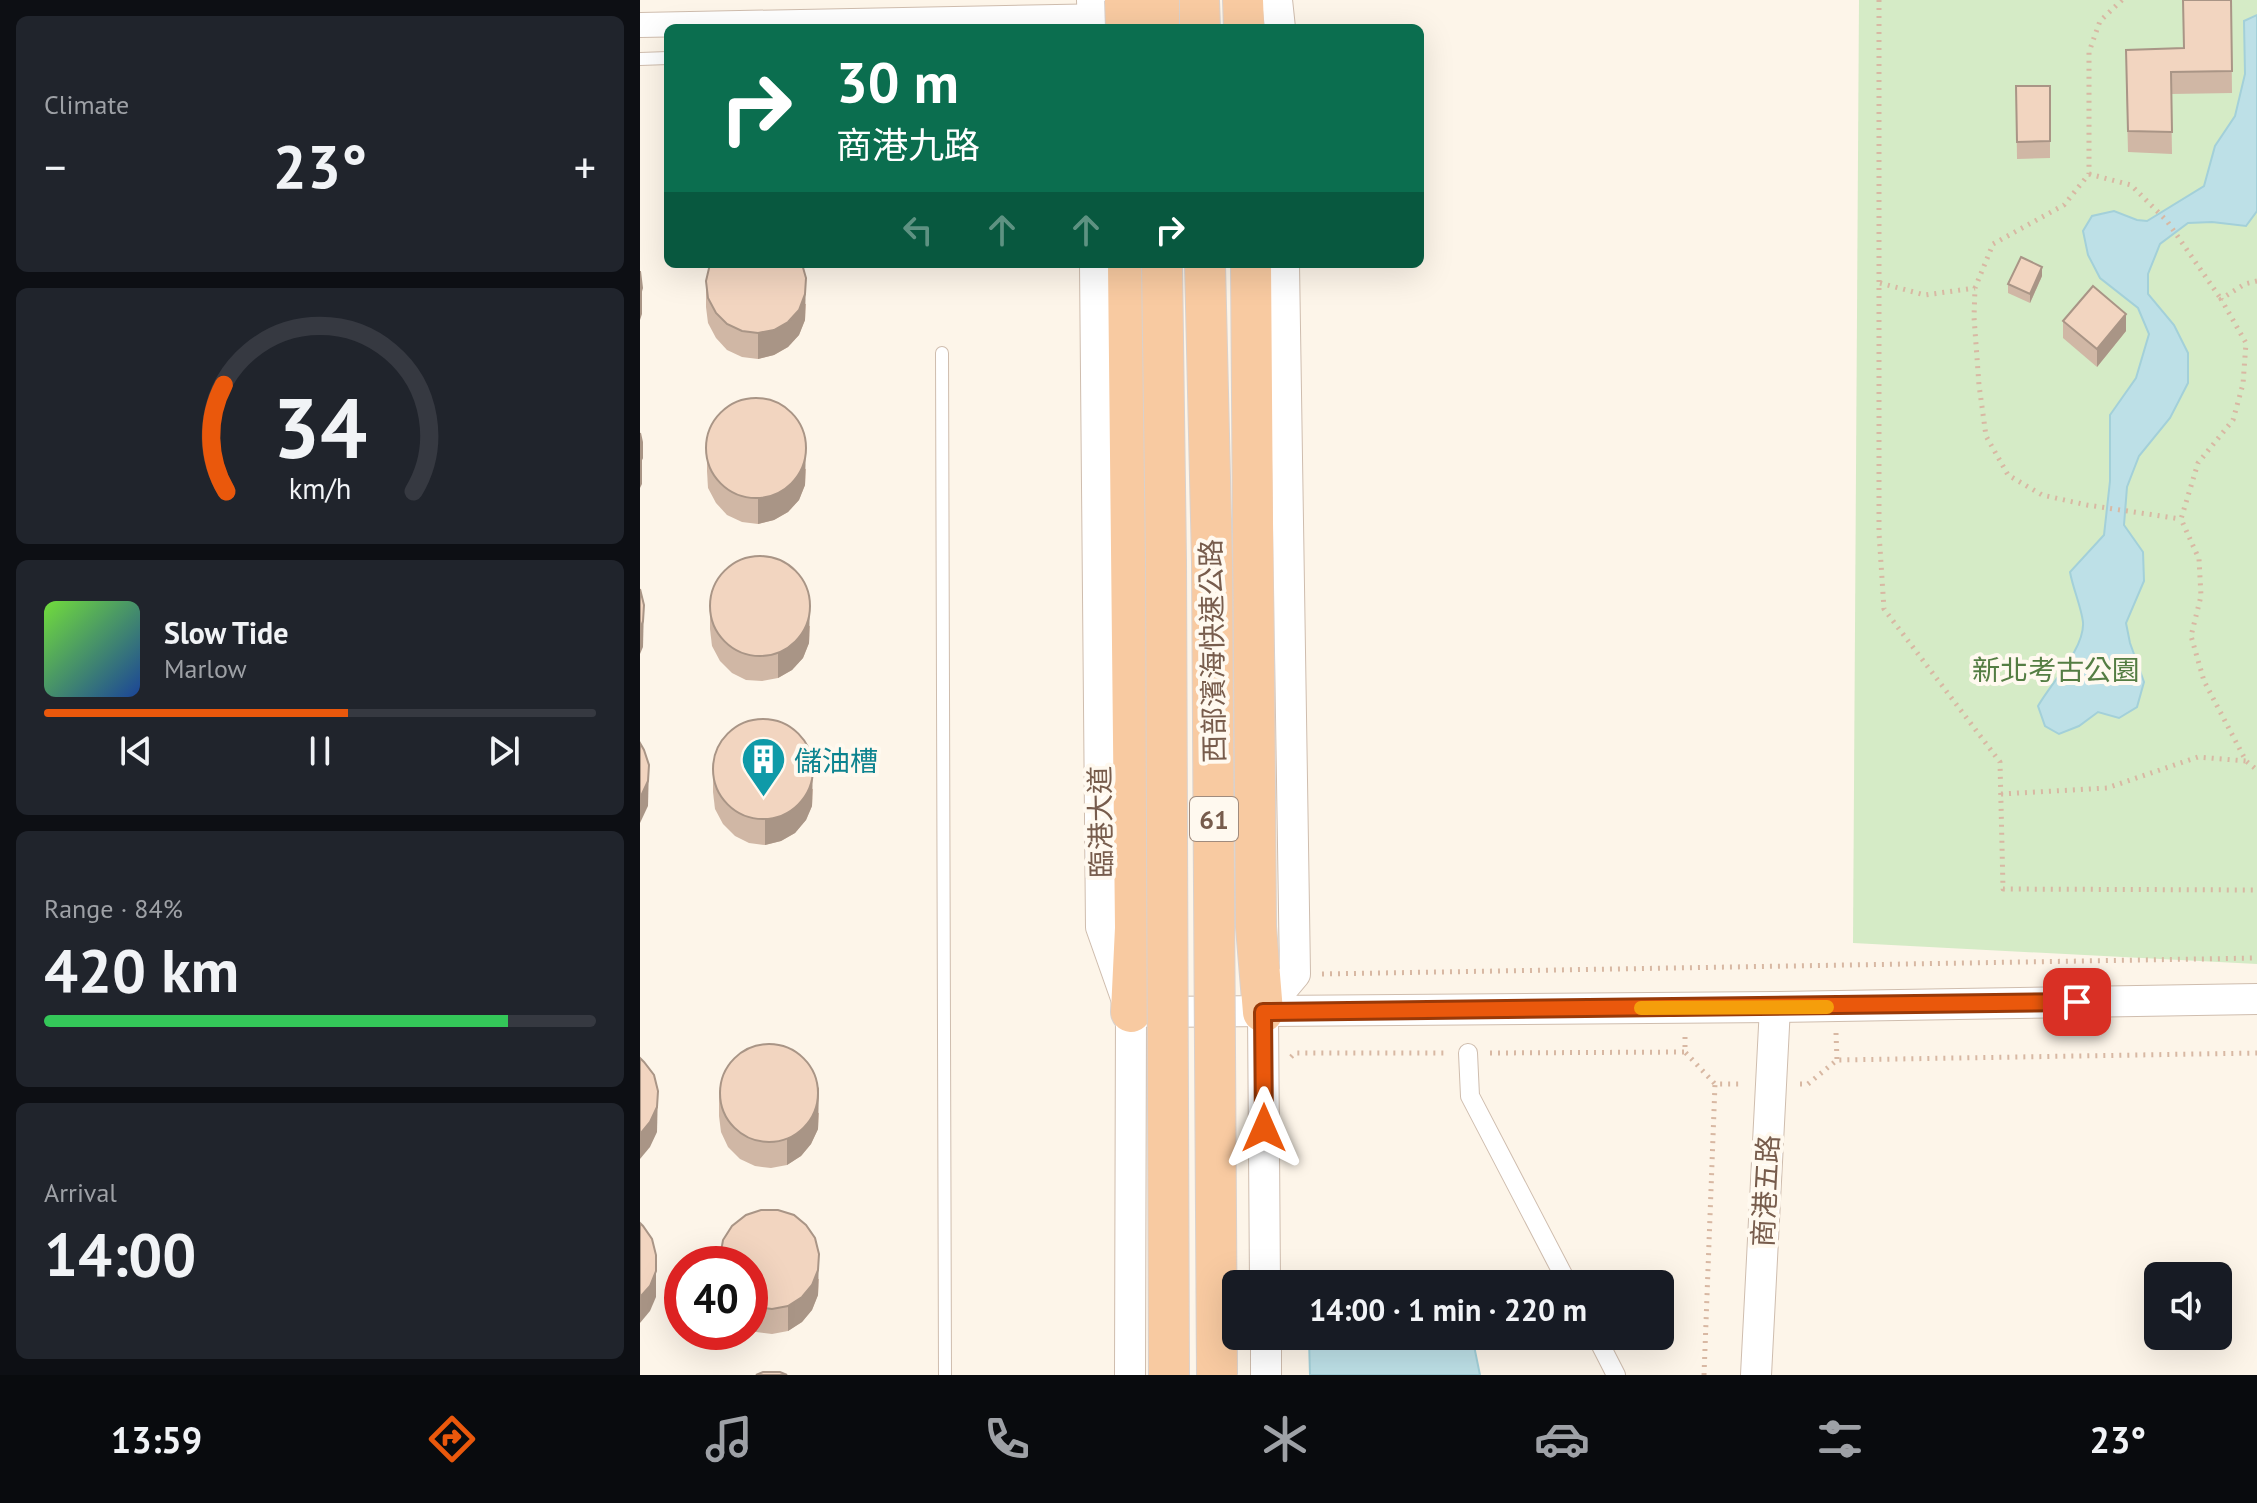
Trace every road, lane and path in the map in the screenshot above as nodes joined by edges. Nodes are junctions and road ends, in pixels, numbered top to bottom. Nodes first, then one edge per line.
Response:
1 (1879, 0) edge
2 (2122, 0) edge
3 (1272, 8) edge
4 (751, 11) edge
5 (1106, 14) edge
6 (1179, 14) edge
7 (1250, 24) edge
8 (640, 25) edge
9 (664, 58) edge
10 (640, 59) edge
11 (2089, 174) junction
12 (1095, 268) edge
13 (1128, 268) edge
14 (1162, 268) edge
15 (1175, 268) edge
16 (1191, 268) edge
17 (1205, 268) edge
18 (1251, 268) edge
19 (1284, 268) edge
20 (2257, 281) edge
21 (1880, 283) junction
22 (1975, 288) junction
23 (2221, 299) junction
24 (942, 353) dead end
25 (2181, 519) junction
26 (2246, 761) junction
27 (2257, 770) edge
28 (2001, 794) junction
29 (2257, 890) edge
30 (2257, 958) edge
31 (1295, 974) junction
32 (2257, 999) edge
33 (1775, 1007) junction
34 (1131, 1012) junction
35 (1191, 1012) junction
36 (1263, 1012) junction
37 (1468, 1053) junction
38 (2257, 1053) edge
39 (1264, 1076) junction
40 (1808, 1084) dead end
41 (1265, 1270) edge
42 (1561, 1270) edge
43 (1266, 1350) edge
44 (1603, 1350) edge
45 (945, 1375) edge
46 (1130, 1375) edge
47 (1169, 1375) edge
48 (1184, 1375) edge
49 (1204, 1375) edge
50 (1217, 1375) edge
51 (1266, 1375) edge
52 (1616, 1375) edge
53 (1704, 1375) edge
54 (1756, 1375) edge

1 - 21 path
2 - 11 path
3 - 7 highway
4 - 5 street
4 - 8 street
5 - 6 street
9 - 10 lane
11 - 22 path
11 - 23 path
12 - 34 street, 臨港大道
13 - 34 highway
14 - 47 highway, 西部濱海快速公路 / 61, bridge
15 - 35 street
16 - 35 street
17 - 50 highway, 西部濱海快速公路 / 61, bridge
18 - 36 highway
19 - 31 street
20 - 23 path
21 - 22 path
21 - 28 path
22 - 25 path
23 - 25 path
24 - 45 lane
25 - 26 path
26 - 27 path
26 - 28 path
28 - 29 path
30 - 31 path
31 - 36 street
32 - 33 street
33 - 36 street
33 - 54 street, 商港五路
34 - 35 street
34 - 46 street, 臨港大道
35 - 36 street
35 - 48 street
35 - 49 street
36 - 39 street
37 - 39 path
37 - 42 street
37 - 53 path
38 - 40 path
39 - 41 street
43 - 51 street
44 - 52 street

